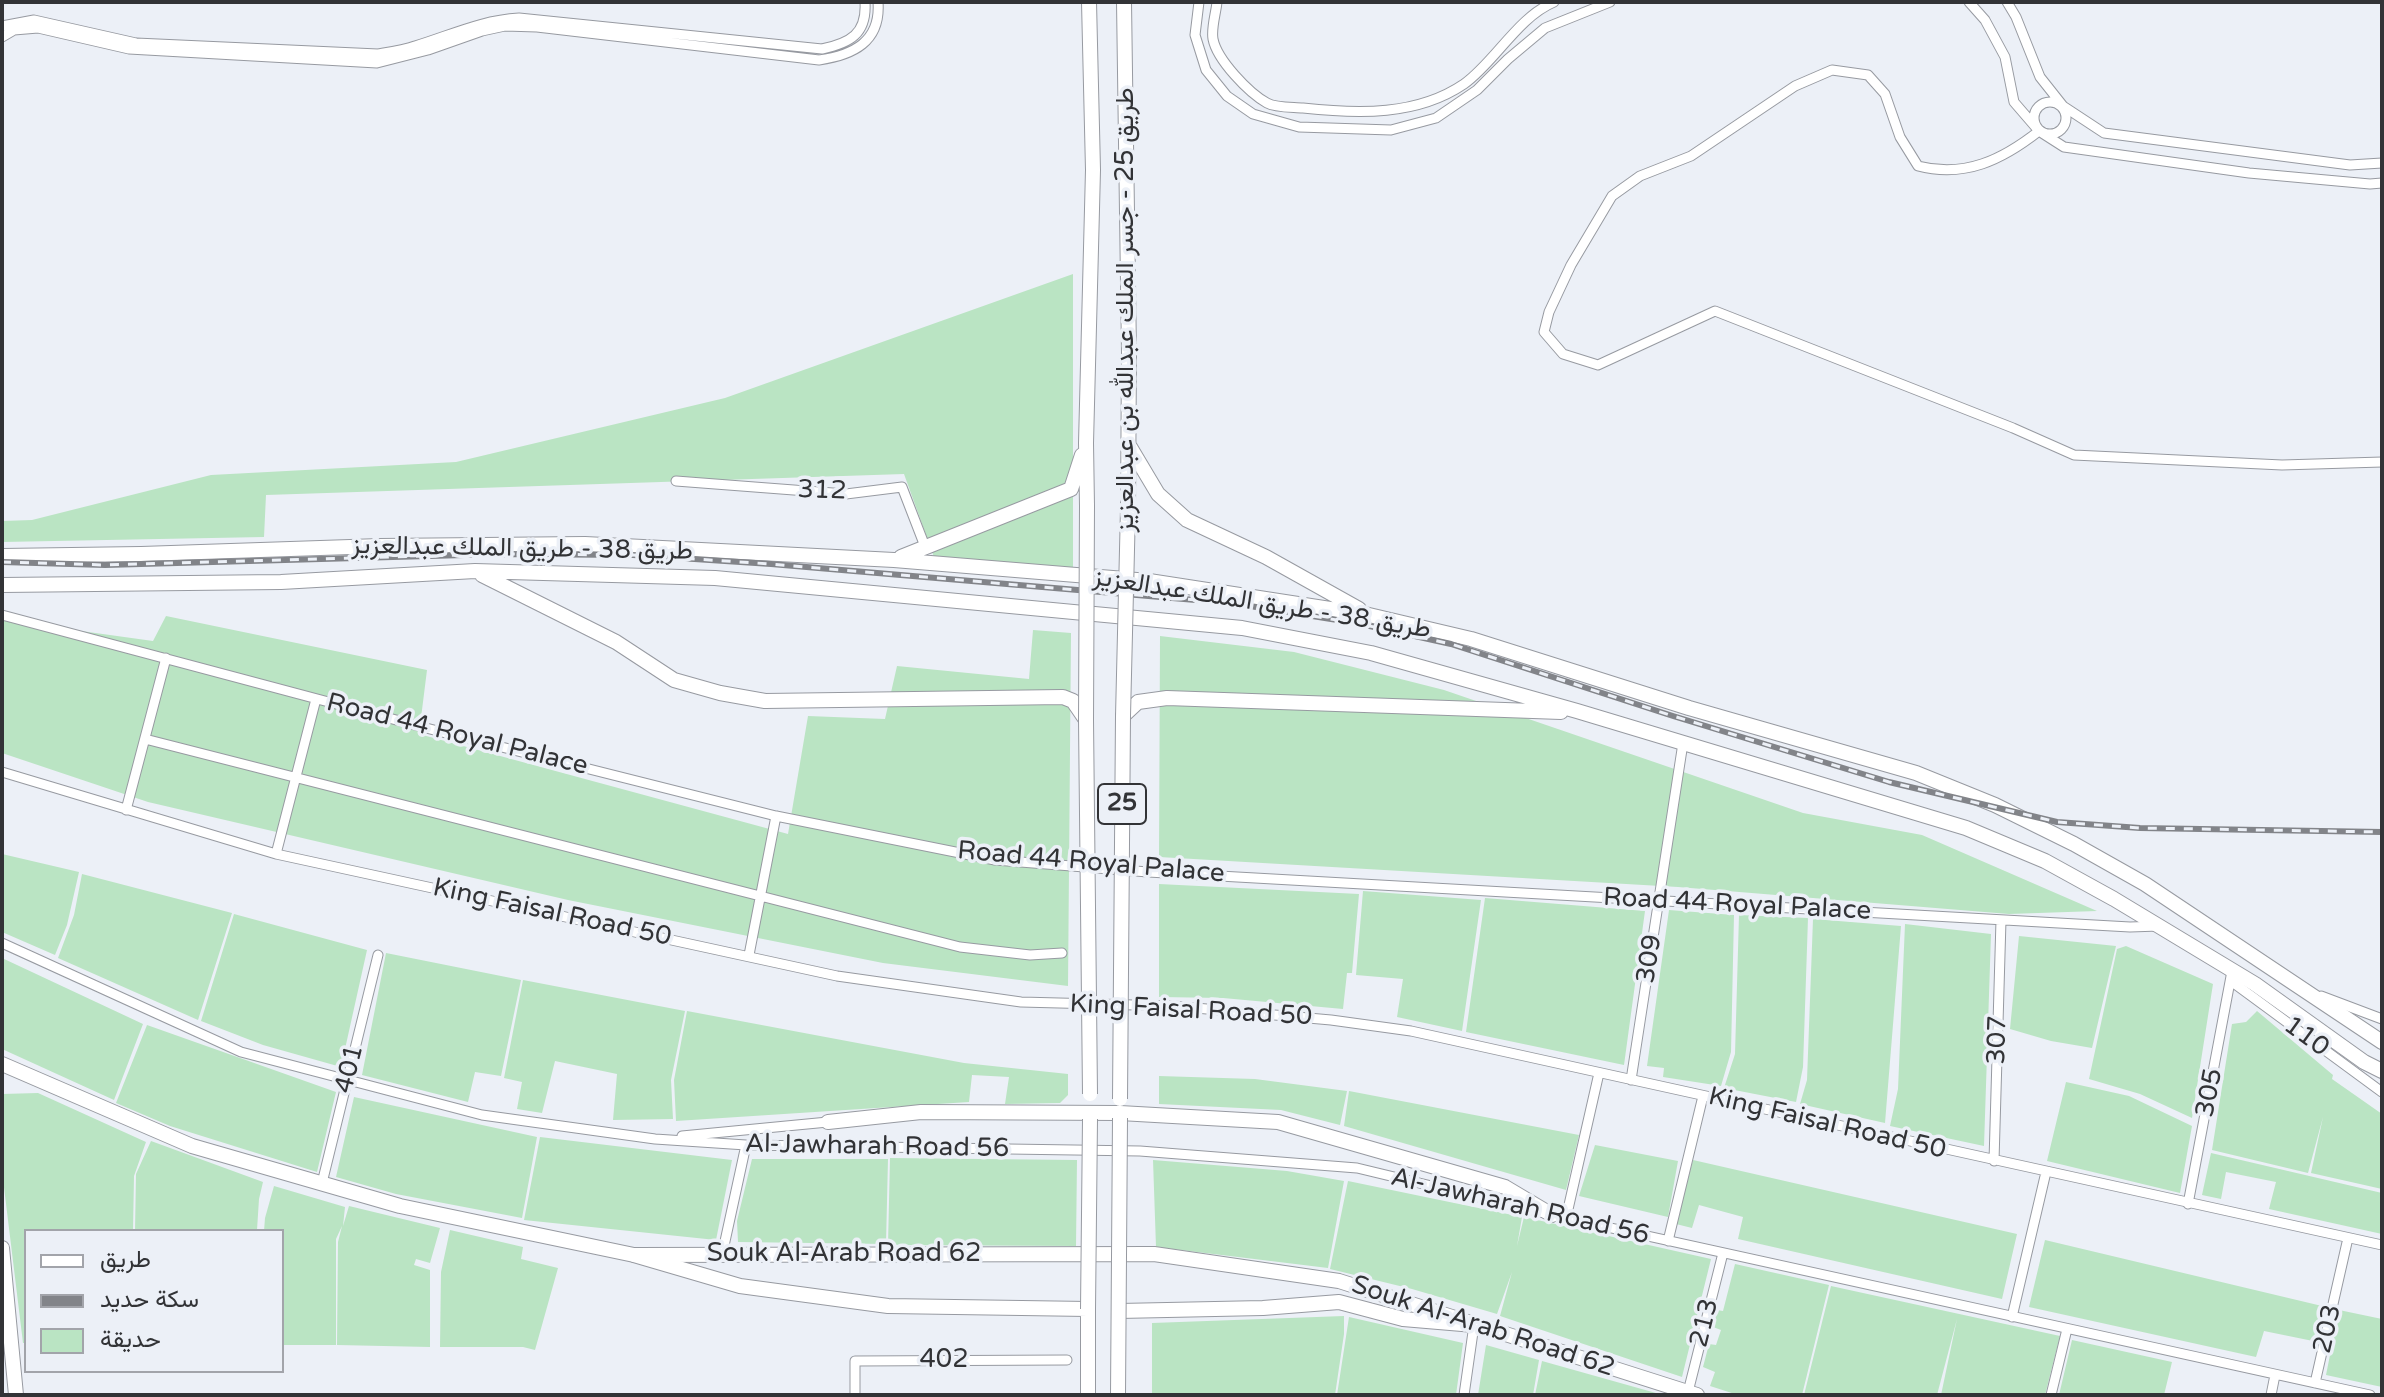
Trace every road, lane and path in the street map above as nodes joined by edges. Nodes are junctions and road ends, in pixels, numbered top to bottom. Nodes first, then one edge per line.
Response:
1 (865, 2) edge
2 (878, 2) edge
3 (1089, 2) edge
4 (1124, 2) edge
5 (1199, 2) edge
6 (1217, 2) edge
7 (1554, 2) edge
8 (1610, 2) edge
9 (1969, 2) edge
10 (2007, 2) edge
11 (2, 26) edge
12 (2, 37) edge
13 (2063, 106) junction
14 (2039, 131) junction
15 (2382, 163) edge
16 (2382, 183) edge
17 (1086, 443) junction
18 (1128, 443) junction
19 (2382, 462) edge
20 (676, 481) dead end
21 (926, 549) junction
22 (2, 556) edge
23 (894, 560) junction
24 (475, 571) junction
25 (2, 585) edge
26 (2, 615) edge
27 (1369, 615) junction
28 (166, 658) junction
29 (316, 699) junction
30 (1583, 713) junction
31 (1123, 716) junction
32 (1086, 720) junction
33 (145, 739) junction
34 (1683, 743) junction
35 (2, 772) edge
36 (295, 777) junction
37 (126, 810) junction
38 (776, 816) junction
39 (276, 854) junction
40 (759, 896) junction
41 (1659, 900) junction
42 (2001, 920) junction
43 (2159, 926) junction
44 (2, 943) edge
45 (1062, 953) dead end
46 (378, 955) dead end
47 (749, 955) junction
48 (2231, 976) junction
49 (2299, 988) junction
50 (2382, 1019) edge
51 (2382, 1042) edge
52 (2, 1064) edge
53 (2382, 1071) edge
54 (1599, 1073) junction
55 (347, 1080) junction
56 (1631, 1080) junction
57 (2382, 1092) edge
58 (1703, 1096) junction
59 (1120, 1110) junction
60 (1090, 1116) junction
61 (828, 1122) joint
62 (655, 1139) junction
63 (746, 1145) junction
64 (1994, 1161) junction
65 (2046, 1172) junction
66 (322, 1183) junction
67 (2188, 1204) junction
68 (1559, 1217) junction
69 (2348, 1238) junction
70 (1668, 1241) junction
71 (2382, 1245) edge
72 (2, 1248) edge
73 (1723, 1253) junction
74 (634, 1255) junction
75 (722, 1255) junction
76 (1088, 1309) junction
77 (1119, 1311) junction
78 (2012, 1317) junction
79 (1474, 1325) junction
80 (2067, 1329) junction
81 (1067, 1360) dead end
82 (2275, 1375) junction
83 (2315, 1383) junction
84 (1693, 1394) edge
85 (16, 1395) edge
86 (855, 1395) edge
87 (1088, 1395) edge
88 (1118, 1395) edge
89 (1464, 1395) edge
90 (2051, 1395) edge
91 (2271, 1395) edge
92 (2370, 1395) edge

1 - 11 street
2 - 12 street
3 - 17 main road, طريق 25 - جسر الملك عبدالله بن عبدالعزيز / 25
4 - 18 main road, طريق 25 - جسر الملك عبدالله بن عبدالعزيز / 25
5 - 8 street
6 - 7 street
9 - 14 street
10 - 13 street
13 - 14 street
13 - 14 street
13 - 15 street
14 - 16 street
14 - 19 street
17 - 21 main road
17 - 32 main road, طريق 25 - جسر الملك عبدالله بن عبدالعزيز / 25, bridge
18 - 27 main road
18 - 31 main road, طريق 25 - جسر الملك عبدالله بن عبدالعزيز / 25, bridge
20 - 21 street, 312
21 - 23 main road
22 - 23 main road, طريق 38 - طريق الملك عبدالعزيز
23 - 27 main road, طريق 38 - طريق الملك عبدالعزيز
24 - 25 main road, طريق 38 - طريق الملك عبدالعزيز
24 - 30 main road, طريق 38 - طريق الملك عبدالعزيز
24 - 32 main road
26 - 28 street, Road 44 Royal Palace
27 - 49 main road, طريق 38 - طريق الملك عبدالعزيز
28 - 29 street, Road 44 Royal Palace
28 - 33 street
29 - 36 street
29 - 38 street, Road 44 Royal Palace
30 - 31 main road
30 - 34 main road, طريق 38 - طريق الملك عبدالعزيز
31 - 59 main road, طريق 25 - جسر الملك عبدالله بن عبدالعزيز / 25, bridge
32 - 60 main road, طريق 25 - جسر الملك عبدالله بن عبدالعزيز / 25, bridge
33 - 36 street
33 - 37 street
34 - 41 street, 309
34 - 43 main road, طريق 38 - طريق الملك عبدالعزيز
35 - 37 street, King Faisal Road 50
36 - 39 street
36 - 40 street
37 - 39 street, King Faisal Road 50
38 - 40 street
38 - 41 street, Road 44 Royal Palace
39 - 47 street, King Faisal Road 50
40 - 45 street
40 - 47 street
41 - 42 street, Road 44 Royal Palace
41 - 56 street, 309
42 - 43 street, Road 44 Royal Palace
42 - 64 street, 307
43 - 48 main road, طريق 38 - طريق الملك عبدالعزيز
44 - 55 street, Al-Jawharah Road 56
46 - 55 street, 401
47 - 54 street, King Faisal Road 50
48 - 53 main road, طريق 38 - طريق الملك عبدالعزيز
48 - 57 street, 110
48 - 67 street, 305
49 - 50 street
49 - 51 main road, طريق 38 - طريق الملك عبدالعزيز
52 - 66 main road, Souk Al-Arab Road 62
54 - 56 street, King Faisal Road 50
54 - 68 street
55 - 62 street, Al-Jawharah Road 56
55 - 66 street, 401
56 - 58 street, King Faisal Road 50
58 - 64 street, King Faisal Road 50
58 - 70 street
59 - 60 main road
59 - 68 main road
59 - 77 main road, طريق 25 - جسر الملك عبدالله بن عبدالعزيز / 25, bridge
60 - 61 main road
60 - 76 main road, bridge
61 - 62 street, Al-Jawharah Road 56
62 - 63 street, Al-Jawharah Road 56
63 - 68 street, Al-Jawharah Road 56
63 - 75 street
64 - 65 street, King Faisal Road 50
65 - 67 street, King Faisal Road 50
65 - 78 street
66 - 74 main road, Souk Al-Arab Road 62
67 - 69 street, King Faisal Road 50
68 - 70 street, Al-Jawharah Road 56
69 - 71 street, King Faisal Road 50
69 - 83 street, 203
70 - 73 street, Al-Jawharah Road 56
72 - 85 main road
73 - 78 street, Al-Jawharah Road 56
73 - 84 street, 213
74 - 75 main road, Souk Al-Arab Road 62
74 - 76 main road
75 - 79 main road, Souk Al-Arab Road 62
76 - 87 main road
77 - 79 main road
77 - 88 main road, طريق 25 - جسر الملك عبدالله بن عبدالعزيز / 25, bridge
78 - 80 street, Al-Jawharah Road 56
79 - 84 main road, Souk Al-Arab Road 62
79 - 89 street
80 - 82 street, Al-Jawharah Road 56
80 - 90 street
81 - 86 street, 402
82 - 83 street, Al-Jawharah Road 56
82 - 91 street
83 - 92 street, Al-Jawharah Road 56

